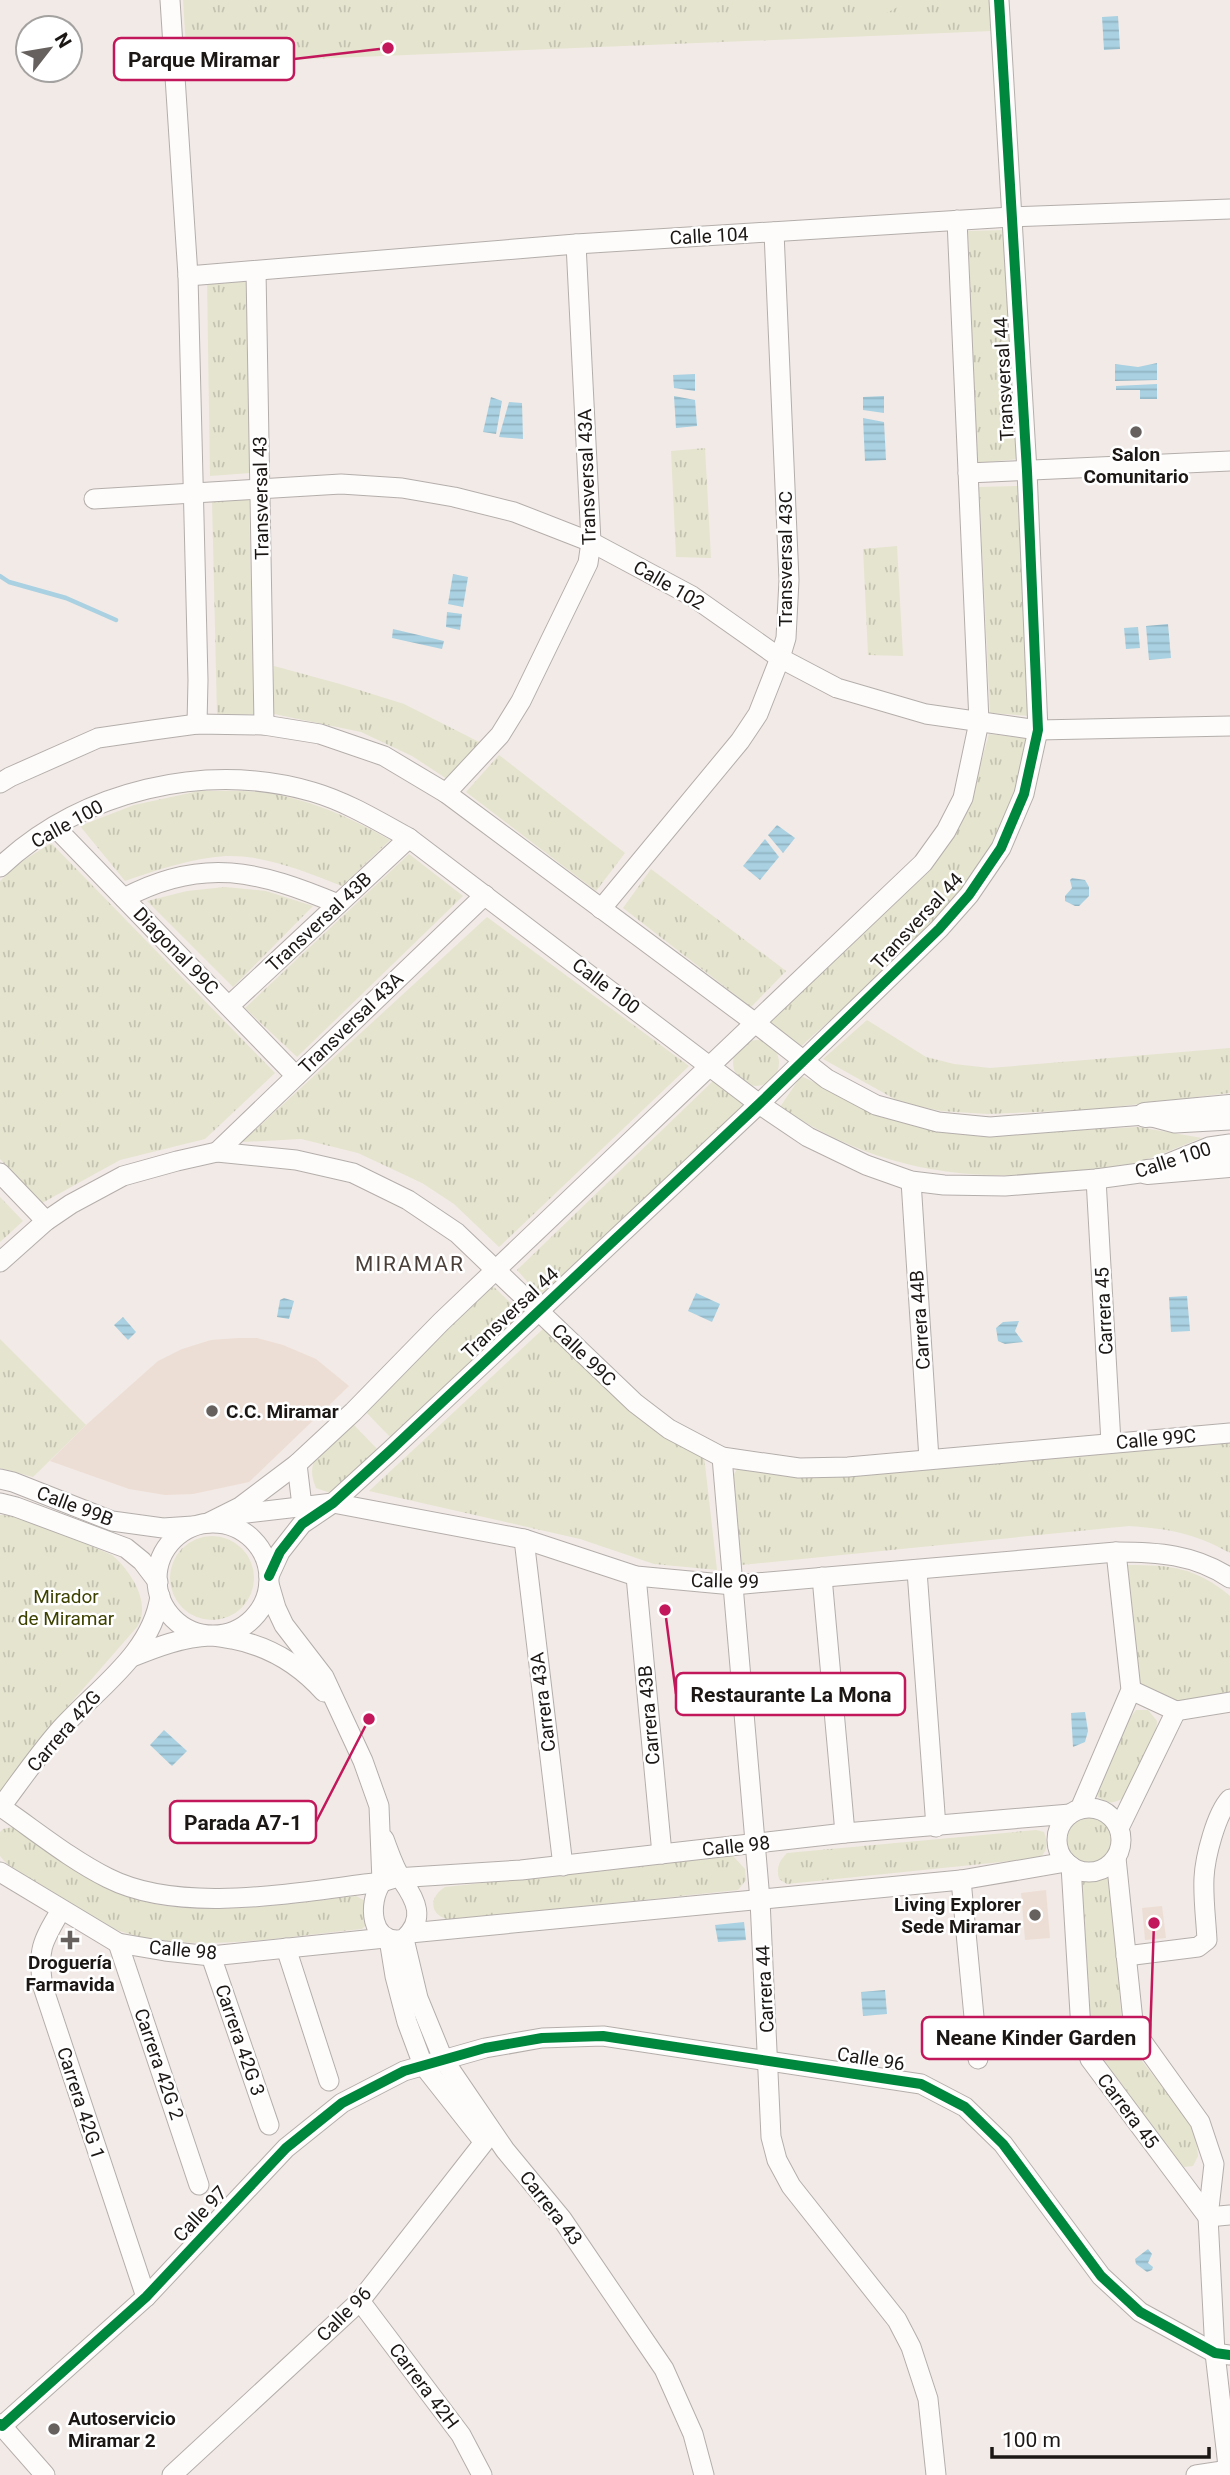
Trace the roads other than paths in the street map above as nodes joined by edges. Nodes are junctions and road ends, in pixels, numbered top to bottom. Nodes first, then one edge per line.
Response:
1 (170, 0) edge
2 (999, 0) edge
3 (1230, 209) edge
4 (1012, 217) junction
5 (957, 220) junction
6 (774, 232) junction
7 (576, 244) junction
8 (256, 271) junction
9 (188, 276) junction
10 (1230, 461) edge
11 (1027, 471) junction
12 (968, 473) junction
13 (261, 488) junction
14 (192, 493) junction
15 (94, 499) dead end
16 (591, 542) junction
17 (780, 658) junction
18 (979, 722) junction
19 (197, 724) junction
20 (264, 725) junction
21 (1230, 726) edge
22 (1038, 730) junction
23 (0, 783) edge
24 (446, 793) junction
25 (55, 827) junction
26 (409, 838) junction
27 (0, 867) edge
28 (485, 895) junction
29 (124, 898) junction
30 (338, 904) junction
31 (601, 909) junction
32 (229, 1006) junction
33 (754, 1022) junction
34 (803, 1060) junction
35 (710, 1066) junction
36 (296, 1076) junction
37 (760, 1104) junction
38 (1230, 1108) edge
39 (1145, 1115) junction
40 (1230, 1120) edge
41 (1230, 1144) edge
42 (217, 1152) junction
43 (1230, 1165) edge
44 (0, 1172) edge
45 (1147, 1172) junction
46 (1096, 1180) junction
47 (911, 1181) junction
48 (46, 1221) junction
49 (0, 1262) edge
50 (496, 1269) junction
51 (538, 1310) junction
52 (1230, 1433) edge
53 (1111, 1443) junction
54 (722, 1457) junction
55 (929, 1459) junction
56 (296, 1464) junction
57 (0, 1479) edge
58 (0, 1503) edge
59 (332, 1503) junction
60 (302, 1506) junction
61 (209, 1522) junction
62 (524, 1539) junction
63 (1115, 1552) junction
64 (917, 1571) junction
65 (636, 1576) junction
66 (822, 1577) junction
67 (1229, 1577) edge
68 (269, 1579) junction
69 (733, 1585) junction
70 (159, 1589) junction
71 (212, 1636) junction
72 (132, 1657) junction
73 (1131, 1690) junction
74 (1230, 1702) edge
75 (335, 1704) junction
76 (1176, 1711) junction
77 (1230, 1799) edge
78 (1, 1807) edge
79 (1075, 1812) junction
80 (936, 1826) junction
81 (1119, 1828) junction
82 (845, 1833) junction
83 (754, 1844) junction
84 (662, 1854) junction
85 (1116, 1858) junction
86 (1069, 1864) junction
87 (563, 1866) junction
88 (0, 1872) edge
89 (961, 1880) junction
90 (392, 1881) junction
91 (760, 1900) junction
92 (61, 1910) junction
93 (397, 1937) junction
94 (118, 1943) junction
95 (286, 1948) junction
96 (211, 1956) junction
97 (1126, 1956) junction
98 (443, 2059) junction
99 (978, 2059) dead end
100 (769, 2061) junction
101 (423, 2065) junction
102 (330, 2081) dead end
103 (270, 2125) dead end
104 (488, 2137) junction
105 (1222, 2164) edge
106 (199, 2185) dead end
107 (1230, 2215) edge
108 (1208, 2217) junction
109 (146, 2297) junction
110 (360, 2301) junction
111 (1222, 2354) edge
112 (1, 2425) edge
113 (1229, 2473) edge
114 (45, 2475) edge
115 (172, 2475) edge
116 (482, 2475) edge
117 (704, 2475) edge
118 (936, 2475) edge
119 (1196, 2475) edge

1 - 9 street
2 - 4 street, Transversal 44
3 - 4 street, Calle 104
4 - 5 street, Calle 104
4 - 11 street, Transversal 44
5 - 6 street, Calle 104
5 - 12 street, Transversal 44
6 - 7 street, Calle 104
6 - 17 street, Transversal 43C
7 - 8 street, Calle 104
7 - 16 street, Transversal 43A
8 - 9 street, Calle 104
8 - 13 street, Transversal 43
9 - 14 street
10 - 11 street
11 - 12 street
11 - 22 street, Transversal 44
12 - 18 street, Transversal 44
13 - 14 street, Calle 102
13 - 16 street, Calle 102
13 - 20 street, Transversal 43
14 - 15 street, Calle 102
14 - 19 street
16 - 17 street, Calle 102
16 - 24 street, Transversal 43A
17 - 18 street, Calle 102
17 - 31 street, Transversal 43C
18 - 22 street, Calle 102
18 - 33 street, Transversal 44
19 - 20 street, Calle 100
19 - 23 street, Calle 100
20 - 24 street, Calle 100
21 - 22 street, Calle 102
22 - 34 street, Transversal 44
24 - 31 street, Calle 100
25 - 26 street, Calle 100
25 - 27 street, Calle 100
25 - 29 street, Diagonal 99C
26 - 28 street, Calle 100
26 - 30 street, Transversal 43B
28 - 35 street, Calle 100
28 - 36 street, Transversal 43A
29 - 30 street
29 - 32 street, Diagonal 99C
30 - 32 street, Transversal 43B
31 - 33 street, Calle 100
32 - 36 street, Diagonal 99C
33 - 34 street, Calle 100
33 - 35 street, Transversal 44
34 - 37 street, Transversal 44
34 - 39 street, Calle 100
35 - 37 street, Calle 100
35 - 50 street, Transversal 44
36 - 42 street, Transversal 43A
37 - 47 street, Calle 100
37 - 51 street, Transversal 44
38 - 39 main road
39 - 40 street, Calle 100
41 - 45 street, Calle 100
42 - 48 street, Calle 99C
42 - 50 street, Calle 99C
43 - 45 main road
44 - 48 street
45 - 46 street, Calle 100
46 - 47 street, Calle 100
46 - 53 street, Carrera 45
47 - 55 street, Carrera 44B
48 - 49 street, Calle 99C
50 - 51 street, Calle 99C
50 - 56 street, Transversal 44
51 - 54 street, Calle 99C
51 - 59 street, Transversal 44
52 - 53 street, Calle 99C
53 - 55 street, Calle 99C
54 - 55 street, Calle 99C
54 - 69 street, Carrera 44
56 - 60 street
56 - 61 street, Transversal 44
57 - 61 street, Calle 99B
58 - 70 street, Calle 99B
59 - 60 street, Calle 99
59 - 62 street, Calle 99
59 - 68 street, Transversal 44
60 - 61 street, Calle 99
61 - 68 street
61 - 70 street
62 - 65 street, Calle 99
62 - 87 street, Carrera 43A
63 - 64 street, Calle 99
63 - 67 street, Calle 99
63 - 73 street
64 - 66 street, Calle 99
64 - 80 street
65 - 69 street, Calle 99
65 - 84 street, Carrera 43B
66 - 69 street, Calle 99
66 - 82 street
68 - 71 street
68 - 75 street
69 - 83 street, Carrera 44
70 - 71 street
70 - 72 street, Carrera 42G
71 - 72 street, Carrera 42G
71 - 75 street
72 - 78 street, Carrera 42G
73 - 76 street
73 - 79 street
74 - 76 street
75 - 90 street
76 - 81 street
77 - 97 street
78 - 90 street, Calle 98
79 - 80 street, Calle 98
79 - 81 street
79 - 86 street
80 - 82 street, Calle 98
81 - 85 street
82 - 83 street, Calle 98
83 - 84 street, Calle 98
83 - 91 street, Carrera 44
84 - 87 street, Calle 98
85 - 86 street
85 - 97 street
86 - 89 street, Calle 98
86 - 108 street, Carrera 45
87 - 90 street, Calle 98
88 - 92 street, Calle 98
89 - 91 street, Calle 98
89 - 99 street
90 - 93 street
90 - 93 street
91 - 93 street, Calle 98
91 - 100 street, Carrera 44
92 - 94 street, Calle 98
92 - 109 street, Carrera 42G 1
93 - 95 street, Calle 98
93 - 98 street, Carrera 43
93 - 101 street, Carrera 43
94 - 96 street, Calle 98
94 - 106 street, Carrera 42G 2
95 - 96 street, Calle 98
95 - 102 street
96 - 103 street, Carrera 42G 3
97 - 105 street
98 - 100 street, Calle 96
98 - 101 street, Calle 97
98 - 104 street, Carrera 43
100 - 111 street, Calle 96
100 - 118 street, Carrera 44
101 - 104 street, Carrera 43
101 - 109 street, Calle 97
104 - 110 street, Calle 96
104 - 117 street, Carrera 43
105 - 108 street
107 - 108 street
108 - 111 street
109 - 112 street, Calle 97
110 - 115 street, Calle 96
110 - 116 street, Carrera 42H
111 - 113 street
112 - 114 street
113 - 119 street

